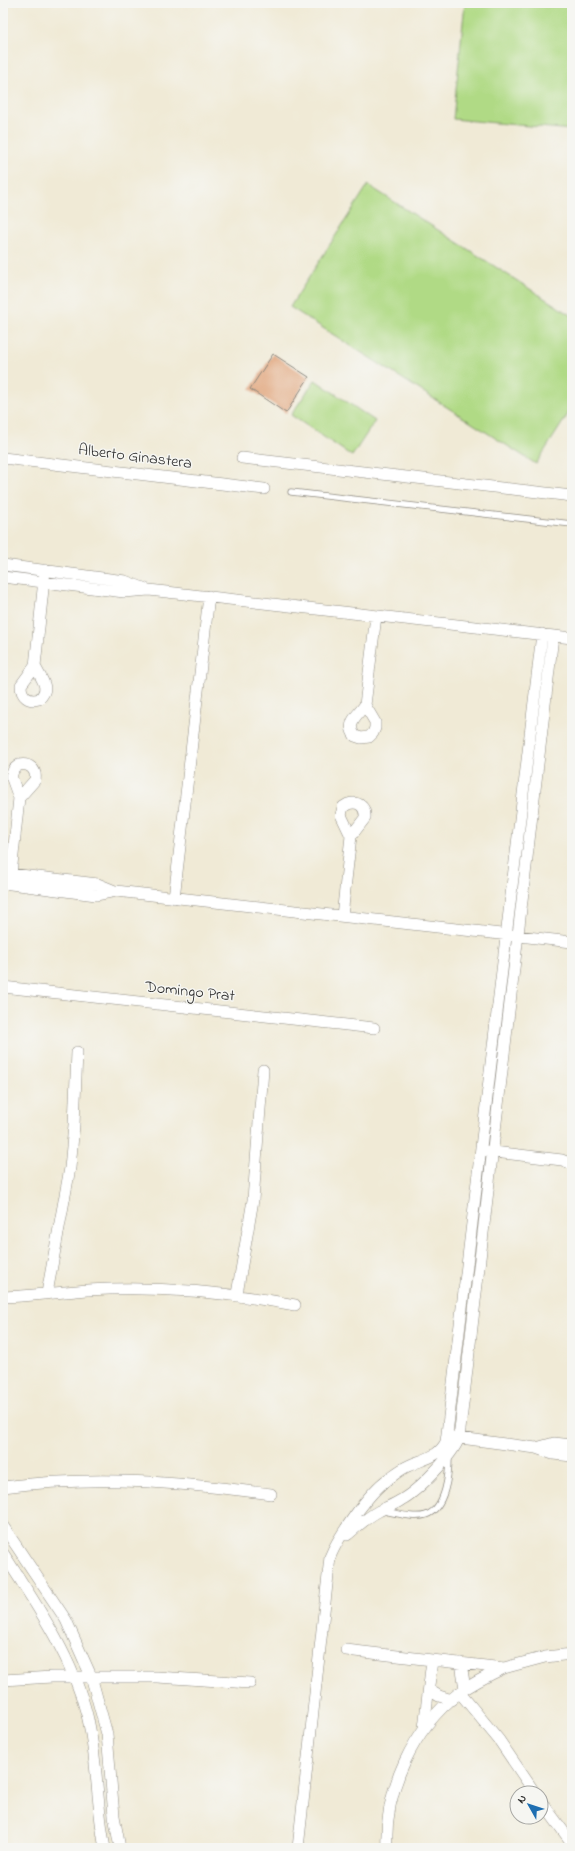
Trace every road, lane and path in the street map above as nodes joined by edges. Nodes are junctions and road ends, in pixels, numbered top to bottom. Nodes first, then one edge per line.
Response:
1 (3, 458) edge
2 (242, 458) dead end
3 (264, 489) dead end
4 (291, 492) dead end
5 (572, 496) edge
6 (572, 524) edge
7 (3, 565) edge
8 (45, 570) junction
9 (3, 577) edge
10 (44, 582) junction
11 (149, 590) junction
12 (209, 596) junction
13 (376, 616) junction
14 (547, 635) junction
15 (572, 638) edge
16 (35, 666) dead end
17 (366, 705) dead end
18 (19, 798) dead end
19 (351, 836) dead end
20 (7, 879) edge
21 (174, 898) junction
22 (342, 916) junction
23 (512, 934) junction
24 (572, 942) edge
25 (3, 987) edge
26 (374, 1028) dead end
27 (77, 1052) dead end
28 (263, 1070) dead end
29 (481, 1150) junction
30 (493, 1152) junction
31 (569, 1161) edge
32 (47, 1293) junction
33 (237, 1294) junction
34 (3, 1297) edge
35 (295, 1305) dead end
36 (447, 1436) junction
37 (460, 1438) junction
38 (572, 1445) edge
39 (536, 1448) junction
40 (446, 1452) junction
41 (572, 1456) edge
42 (3, 1487) edge
43 (271, 1494) dead end
44 (379, 1510) junction
45 (3, 1526) edge
46 (340, 1540) junction
47 (3, 1553) edge
48 (346, 1650) dead end
49 (572, 1654) edge
50 (432, 1660) junction
51 (461, 1663) junction
52 (504, 1668) junction
53 (74, 1676) junction
54 (91, 1676) junction
55 (3, 1680) edge
56 (250, 1683) dead end
57 (429, 1690) junction
58 (459, 1694) junction
59 (424, 1728) junction
60 (530, 1785) edge
61 (549, 1812) edge
62 (572, 1843) edge
63 (105, 1848) edge
64 (120, 1848) edge
65 (298, 1848) edge
66 (387, 1848) edge

1 - 3 street, Alberto Ginastera
2 - 5 street
4 - 6 lane
7 - 8 street
8 - 10 street
8 - 11 street
9 - 10 street
10 - 11 street
10 - 16 street
11 - 12 street
12 - 13 street
12 - 21 street
13 - 14 street
13 - 17 street
14 - 15 street
14 - 23 street
18 - 20 street
19 - 22 street
20 - 21 street
21 - 22 street
22 - 23 street
23 - 24 street
23 - 29 street
23 - 30 street
25 - 26 street, Domingo Prat
27 - 32 street
28 - 33 street
29 - 30 street
29 - 36 street
30 - 31 street
30 - 37 street
32 - 33 street
32 - 34 street
33 - 35 street
36 - 37 street
36 - 40 street
37 - 39 street
37 - 40 street
38 - 39 street
39 - 41 street
40 - 44 street
40 - 44 lane
40 - 46 street
42 - 43 street
44 - 46 street
45 - 54 street
46 - 65 street
47 - 53 street
48 - 50 street
49 - 52 street
50 - 51 street
50 - 57 street
51 - 52 street
51 - 58 street
52 - 58 street
53 - 54 street
53 - 55 street
53 - 63 street
54 - 56 street
54 - 64 street
57 - 58 street
57 - 59 street
58 - 59 street
58 - 60 street
59 - 66 street
61 - 62 street

